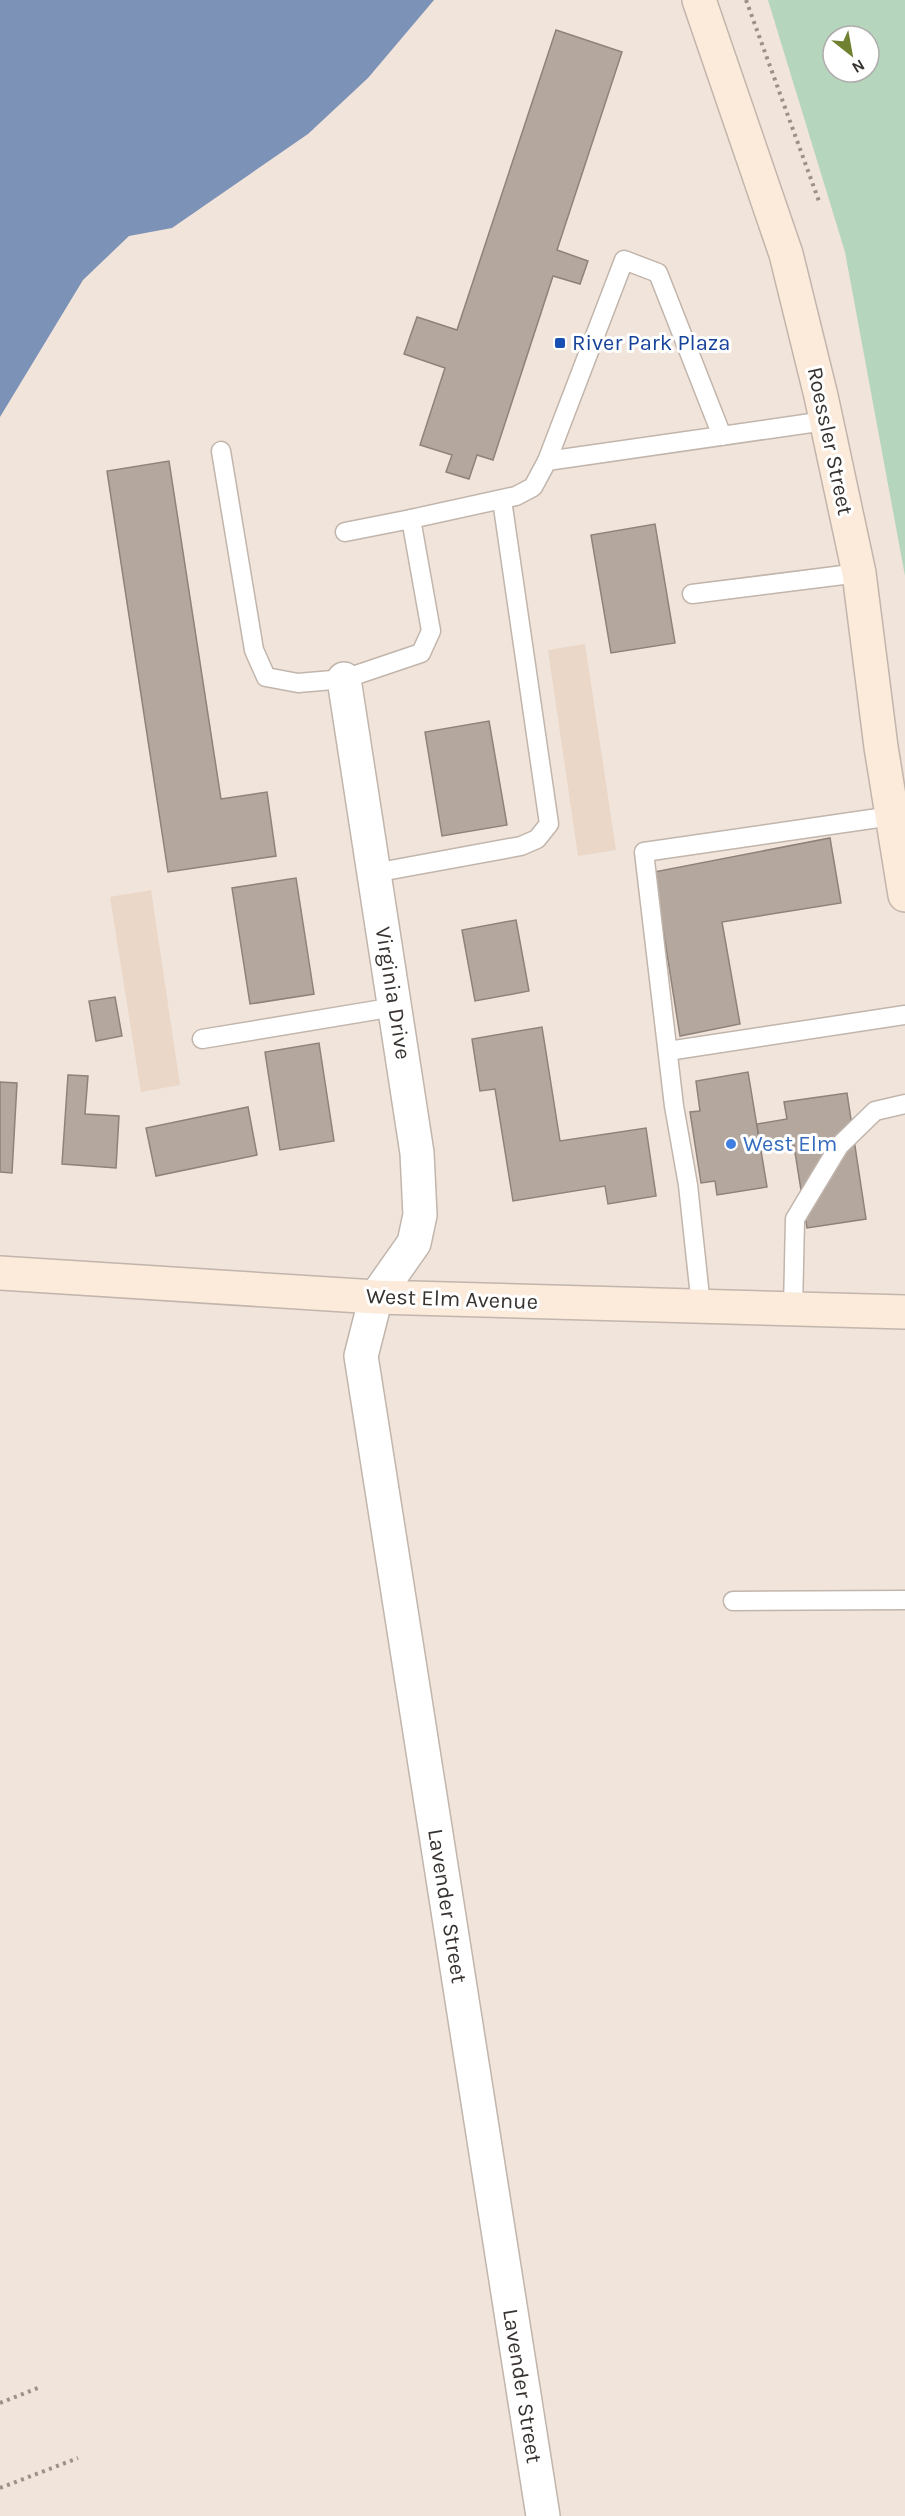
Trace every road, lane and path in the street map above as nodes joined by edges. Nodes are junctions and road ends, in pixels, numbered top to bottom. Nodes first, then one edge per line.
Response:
1 (699, 0) edge
2 (746, 0) edge
3 (820, 204) dead end
4 (825, 422) junction
5 (722, 436) junction
6 (221, 451) dead end
7 (547, 461) junction
8 (502, 500) junction
9 (411, 519) junction
10 (345, 532) dead end
11 (859, 573) junction
12 (692, 594) dead end
13 (344, 679) junction
14 (892, 816) junction
15 (374, 873) junction
16 (905, 895) edge
17 (395, 1006) junction
18 (905, 1015) edge
19 (202, 1039) dead end
20 (668, 1051) junction
21 (905, 1104) edge
22 (0, 1273) edge
23 (376, 1297) junction
24 (701, 1306) junction
25 (793, 1309) junction
26 (905, 1312) edge
27 (905, 1600) edge
28 (733, 1601) dead end
29 (38, 2388) dead end
30 (0, 2403) edge
31 (78, 2458) dead end
32 (0, 2488) edge
33 (543, 2516) edge

1 - 4 street, Roessler Street
2 - 3 path
4 - 5 lane
4 - 11 street, Roessler Street
5 - 7 lane
5 - 7 lane
6 - 13 lane
7 - 8 lane
8 - 9 lane
8 - 15 lane
9 - 10 lane
9 - 13 lane
11 - 12 lane
11 - 14 street, Roessler Street
13 - 15 street, Virginia Drive
14 - 16 street, Roessler Street
14 - 20 lane
15 - 17 street, Virginia Drive
17 - 19 lane
17 - 23 street, Virginia Drive
18 - 20 lane
20 - 24 lane
21 - 25 lane
22 - 23 street, West Elm Avenue
23 - 24 street, West Elm Avenue
23 - 33 street, Lavender Street
24 - 25 street, West Elm Avenue
25 - 26 street, West Elm Avenue
27 - 28 lane
29 - 30 path
31 - 32 path

